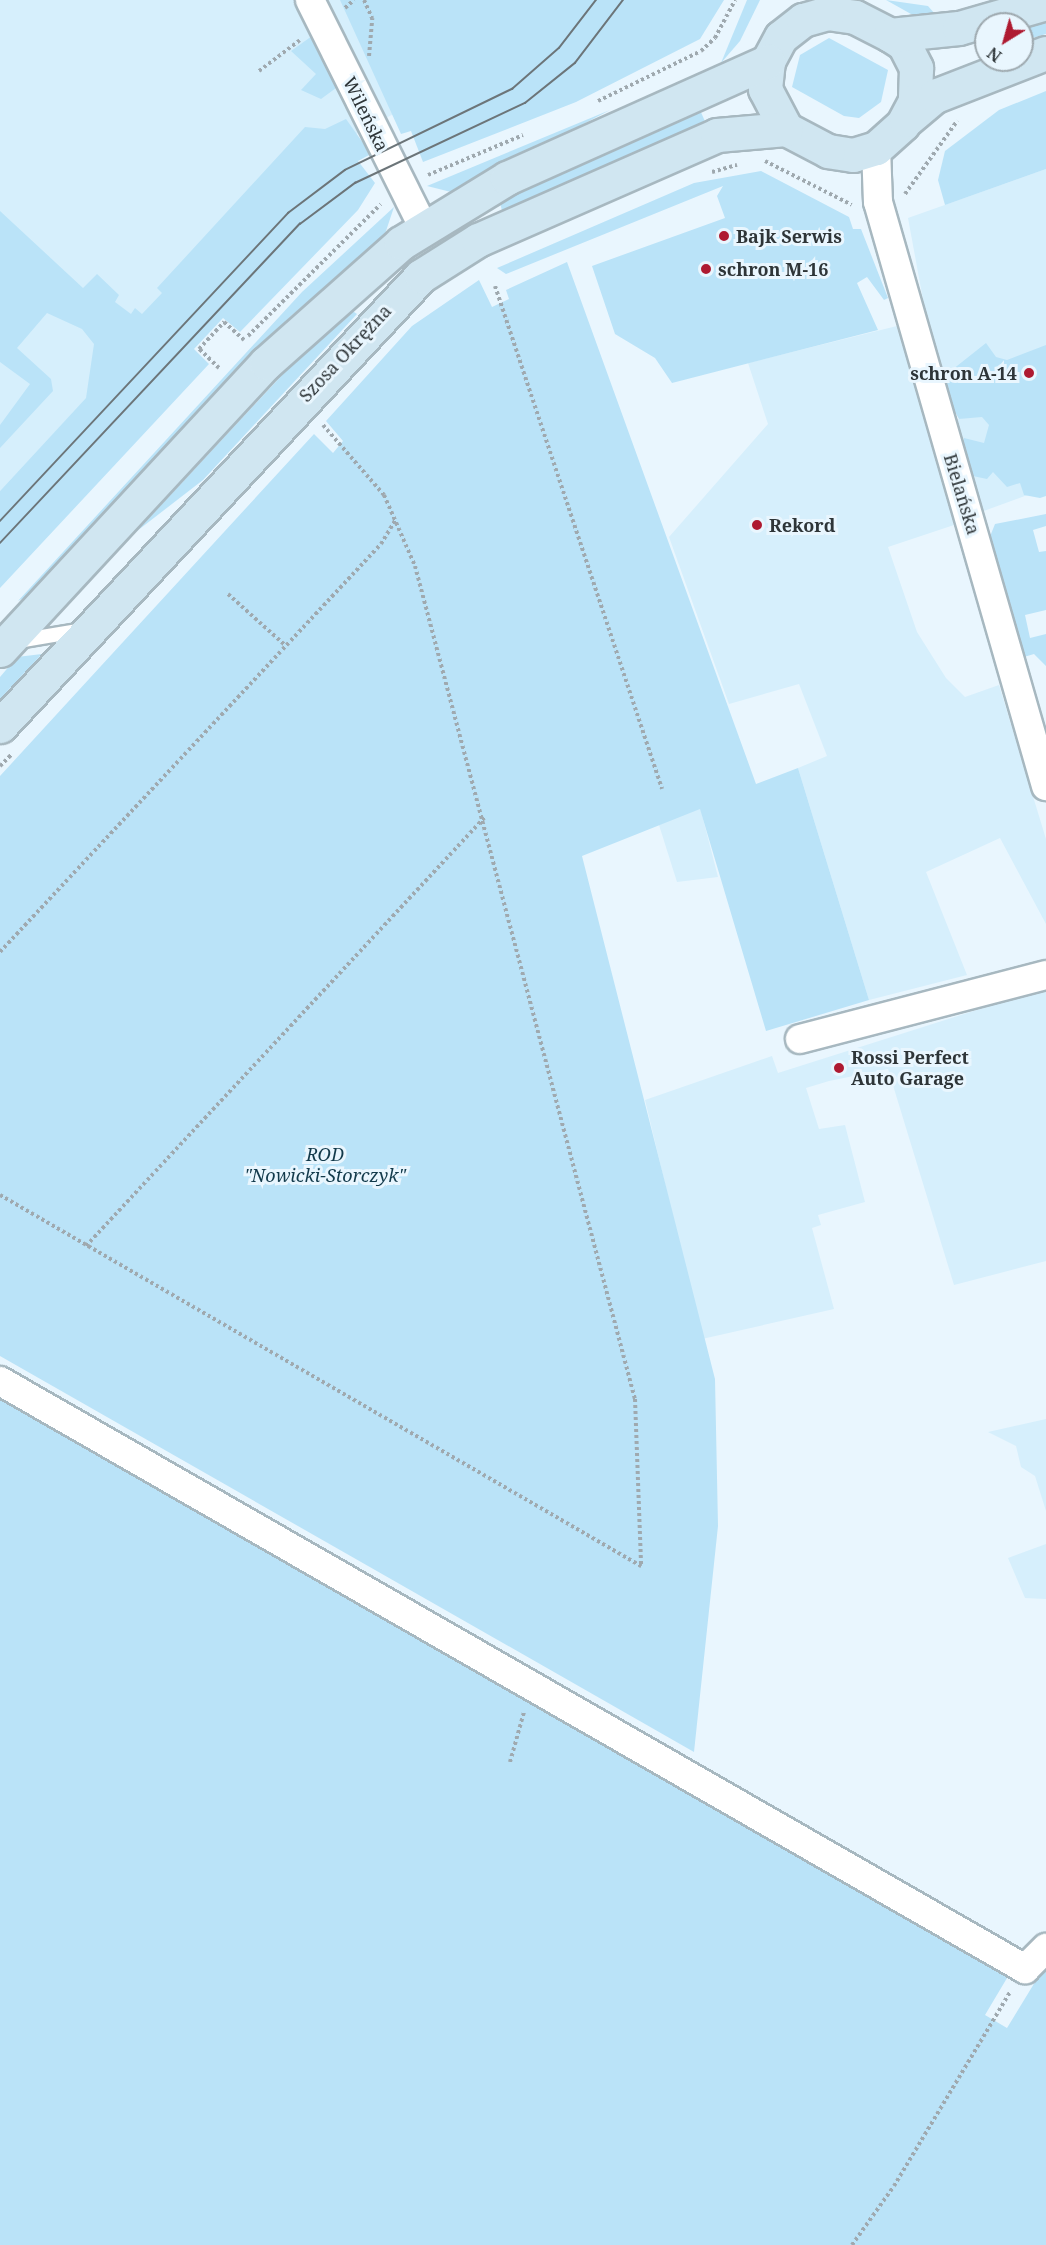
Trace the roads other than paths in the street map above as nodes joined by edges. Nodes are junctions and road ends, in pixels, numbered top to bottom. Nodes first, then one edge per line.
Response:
1 (1046, 3) edge
2 (847, 8) edge
3 (316, 12) edge
4 (788, 14) edge
5 (890, 35) junction
6 (1046, 53) edge
7 (768, 61) junction
8 (903, 124) junction
9 (794, 133) junction
10 (876, 148) junction
11 (841, 155) junction
12 (878, 202) junction
13 (423, 227) junction
14 (92, 627) junction
15 (2, 642) edge
16 (8, 737) edge
17 (1046, 786) edge
18 (1046, 975) edge
19 (800, 1039) dead end
20 (0, 1381) edge
21 (1046, 1948) edge

1 - 5 street
2 - 4 street
2 - 5 street
3 - 13 street, Wileńska
4 - 7 street
5 - 8 street
6 - 8 street
7 - 9 street
7 - 13 street
8 - 10 street
9 - 11 street
9 - 14 street, Szosa Okrężna
10 - 11 street
10 - 12 street, Bielańska
11 - 12 street, Bielańska
12 - 17 street, Bielańska
13 - 15 street
14 - 15 lane
14 - 16 street, Szosa Okrężna
18 - 19 street
20 - 21 street

